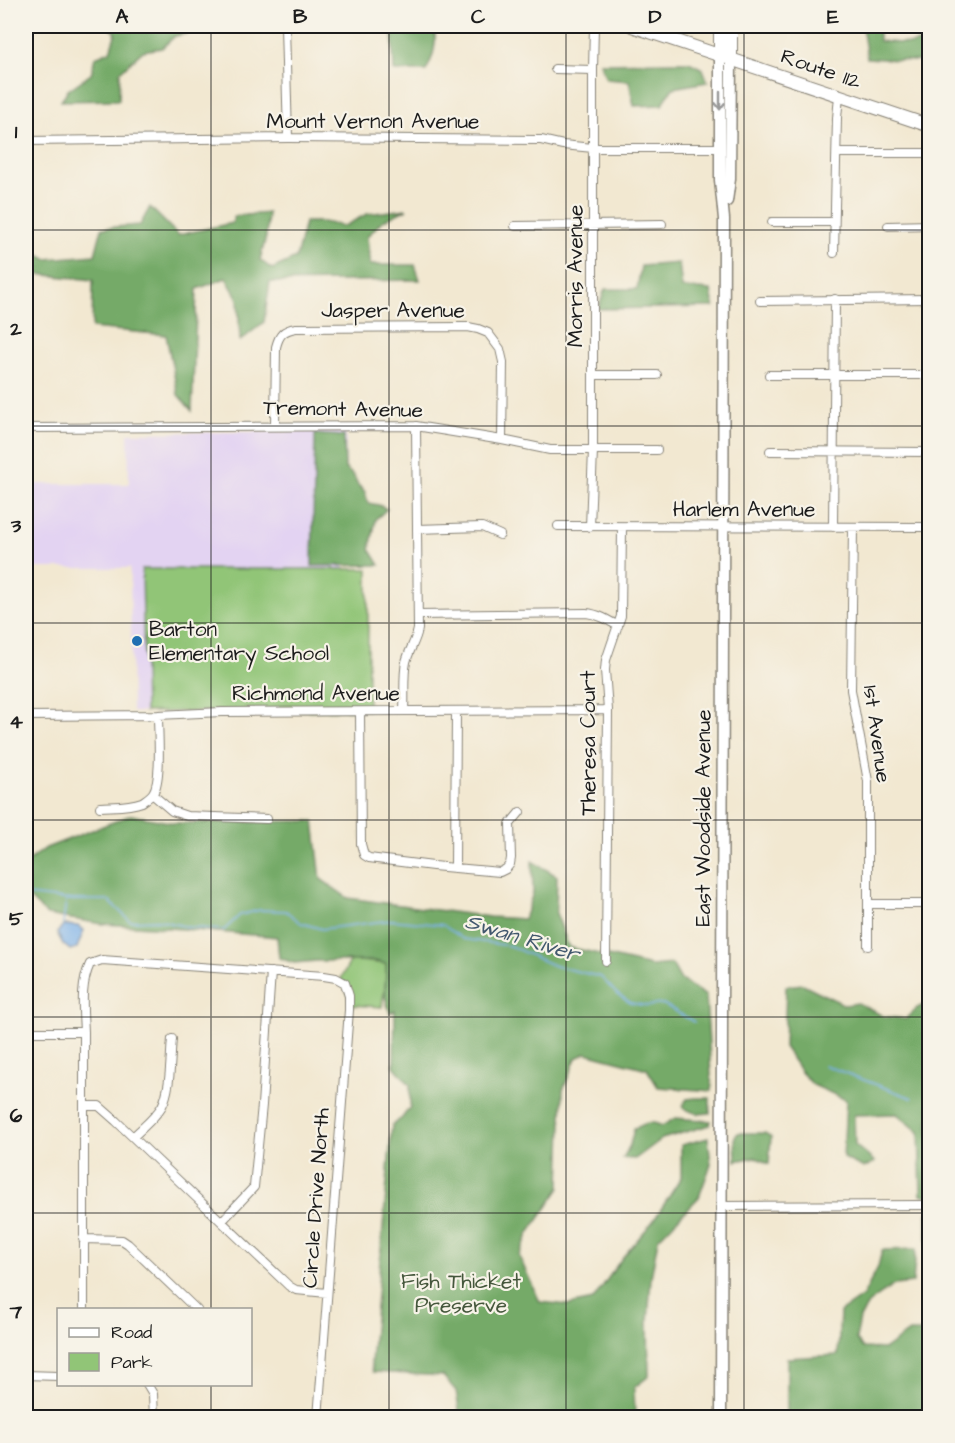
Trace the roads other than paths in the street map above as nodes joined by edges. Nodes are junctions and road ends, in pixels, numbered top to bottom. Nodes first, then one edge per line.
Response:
1 (285, 26) edge
2 (594, 26) edge
3 (632, 26) edge
4 (720, 26) edge
5 (731, 26) edge
6 (725, 57) junction
7 (555, 69) dead end
8 (593, 70) junction
9 (839, 96) junction
10 (930, 126) edge
11 (288, 138) junction
12 (26, 141) edge
13 (593, 148) junction
14 (720, 148) junction
15 (837, 153) junction
16 (930, 153) edge
17 (724, 219) junction
18 (772, 222) dead end
19 (834, 222) junction
20 (593, 224) junction
21 (662, 224) dead end
22 (930, 225) edge
23 (515, 226) dead end
24 (888, 226) dead end
25 (834, 254) dead end
26 (835, 299) junction
27 (930, 299) edge
28 (760, 301) dead end
29 (593, 375) junction
30 (657, 375) dead end
31 (769, 375) dead end
32 (833, 375) junction
33 (930, 375) edge
34 (275, 426) junction
35 (416, 426) junction
36 (26, 428) edge
37 (502, 440) junction
38 (593, 450) junction
39 (657, 450) dead end
40 (770, 451) dead end
41 (834, 451) junction
42 (930, 452) edge
43 (558, 526) dead end
44 (590, 526) junction
45 (723, 526) junction
46 (622, 527) junction
47 (833, 527) junction
48 (853, 527) junction
49 (930, 527) edge
50 (417, 529) junction
51 (500, 535) dead end
52 (418, 615) junction
53 (618, 626) junction
54 (608, 710) junction
55 (404, 711) junction
56 (456, 711) junction
57 (360, 712) junction
58 (158, 715) junction
59 (26, 716) edge
60 (152, 794) junction
61 (100, 807) dead end
62 (520, 812) dead end
63 (267, 819) dead end
64 (455, 868) junction
65 (868, 904) junction
66 (930, 904) edge
67 (868, 946) dead end
68 (606, 962) dead end
69 (271, 972) junction
70 (26, 1032) edge
71 (84, 1032) junction
72 (172, 1039) dead end
73 (84, 1106) junction
74 (133, 1137) junction
75 (930, 1205) edge
76 (721, 1206) junction
77 (222, 1221) junction
78 (83, 1239) junction
79 (327, 1293) junction
80 (84, 1308) edge
81 (195, 1308) edge
82 (26, 1375) edge
83 (57, 1376) edge
84 (148, 1386) edge
85 (153, 1418) edge
86 (318, 1418) edge
87 (721, 1418) edge

1 - 11 street
2 - 8 street, Morris Avenue
3 - 6 main road, Route 112
4 - 6 main road, East Woodside Avenue
5 - 6 main road, East Woodside Avenue
6 - 9 main road, Route 112
6 -> 14 main road, East Woodside Avenue
6 - 17 main road, East Woodside Avenue
7 - 8 street
8 - 13 street, Morris Avenue
9 - 10 main road, Route 112
9 - 15 street
11 - 12 street, Mount Vernon Avenue
11 - 13 street, Mount Vernon Avenue
13 - 14 street, Mount Vernon Avenue
13 - 20 street, Morris Avenue
14 - 17 main road, East Woodside Avenue
15 - 16 street
15 - 19 street
17 - 45 main road, East Woodside Avenue
18 - 19 street
19 - 25 street
20 - 21 street
20 - 23 street
20 - 29 street, Morris Avenue
22 - 24 street
26 - 27 street
26 - 28 street
26 - 32 street
29 - 30 street
29 - 38 street, Morris Avenue
31 - 32 street
32 - 33 street
32 - 41 street
34 - 35 street, Tremont Avenue
34 - 36 street, Tremont Avenue
34 - 37 street, Jasper Avenue
35 - 37 street, Tremont Avenue
35 - 50 street
37 - 38 street, Tremont Avenue
38 - 39 street, Tremont Avenue
38 - 44 street, Morris Avenue
40 - 41 street
41 - 42 street
41 - 47 street
43 - 44 street, Harlem Avenue
44 - 46 street, Harlem Avenue
45 - 46 street, Harlem Avenue
45 - 47 street, Harlem Avenue
45 - 76 main road, East Woodside Avenue
46 - 53 street, Theresa Court
47 - 48 street, Harlem Avenue
48 - 49 street, Harlem Avenue
48 - 65 street, 1st Avenue
50 - 51 street
50 - 52 street
52 - 53 street
52 - 55 street
53 - 54 street, Theresa Court
54 - 56 street, Richmond Avenue
54 - 68 street, Theresa Court
55 - 56 street, Richmond Avenue
55 - 57 street, Richmond Avenue
56 - 64 street
57 - 58 street, Richmond Avenue
57 - 64 street
58 - 59 street, Richmond Avenue
58 - 60 street
60 - 61 street
60 - 63 street
62 - 64 street
65 - 66 street
65 - 67 street, 1st Avenue
69 - 71 street
69 - 77 street
69 - 79 street, Circle Drive North
70 - 71 street
71 - 73 street
72 - 74 street
73 - 74 street
73 - 78 street
74 - 77 street
75 - 76 street
76 - 87 main road, East Woodside Avenue
77 - 79 street
78 - 80 street
78 - 81 street
79 - 86 street, Circle Drive North
82 - 83 street
84 - 85 street

